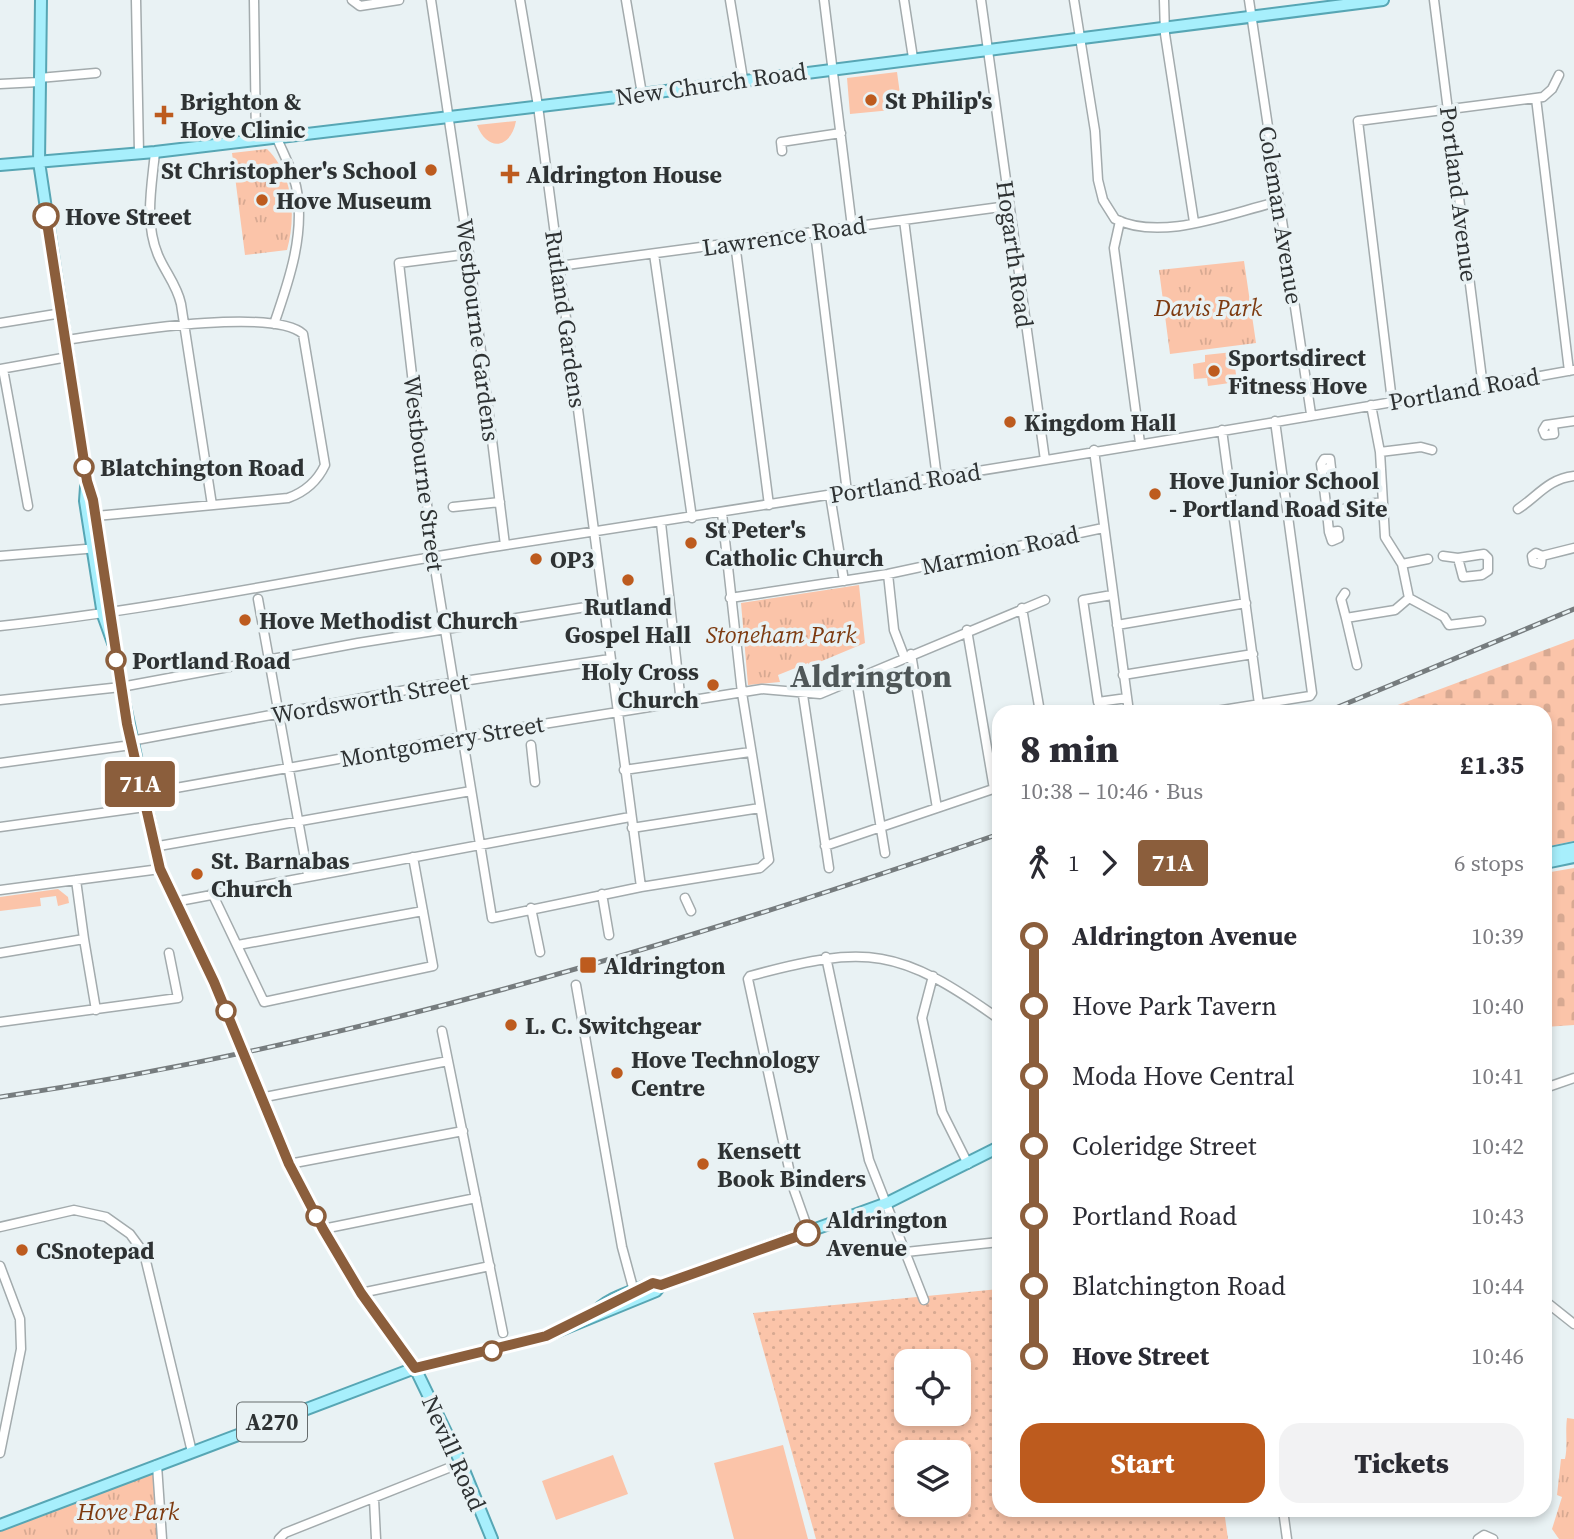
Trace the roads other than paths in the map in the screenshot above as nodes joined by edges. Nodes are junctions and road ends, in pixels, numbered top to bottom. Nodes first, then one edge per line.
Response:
1 (41, 0) edge
2 (136, 0) edge
3 (254, 0) edge
4 (352, 0) edge
5 (399, 0) edge
6 (431, 0) edge
7 (520, 0) edge
8 (626, 0) edge
9 (730, 0) edge
10 (824, 0) edge
11 (904, 0) edge
12 (981, 0) edge
13 (1074, 0) edge
14 (1164, 0) edge
15 (1249, 0) edge
16 (1383, 0) edge
17 (1434, 0) edge
18 (1251, 16) junction
19 (1166, 27) junction
20 (1080, 37) junction
21 (989, 48) junction
22 (913, 58) junction
23 (834, 67) junction
24 (96, 74) dead end
25 (1559, 75) dead end
26 (743, 79) junction
27 (39, 80) junction
28 (0, 84) edge
29 (642, 94) junction
30 (1536, 98) junction
31 (538, 106) junction
32 (1448, 108) junction
33 (449, 116) junction
34 (841, 133) junction
35 (276, 136) junction
36 (256, 139) junction
37 (782, 151) dead end
38 (155, 152) junction
39 (139, 153) junction
40 (39, 162) junction
41 (0, 165) edge
42 (1277, 202) junction
43 (1008, 206) junction
44 (904, 220) junction
45 (1120, 221) junction
46 (1194, 222) junction
47 (852, 227) junction
48 (815, 232) junction
49 (735, 243) junction
50 (469, 254) junction
51 (654, 254) junction
52 (559, 266) junction
53 (62, 313) junction
54 (0, 323) edge
55 (184, 323) junction
56 (274, 324) junction
57 (65, 340) junction
58 (68, 357) junction
59 (1, 369) edge
60 (1572, 371) edge
61 (1483, 387) junction
62 (1392, 401) junction
63 (1371, 405) junction
64 (1311, 414) junction
65 (1275, 421) junction
66 (1574, 421) edge
67 (1553, 425) dead end
68 (1222, 430) junction
69 (1140, 443) junction
70 (1094, 450) junction
71 (1432, 450) dead end
72 (1380, 452) junction
73 (1045, 460) junction
74 (1323, 469) dead end
75 (1574, 477) edge
76 (937, 478) junction
77 (87, 481) junction
78 (847, 492) junction
79 (831, 495) junction
80 (500, 502) junction
81 (1381, 502) junction
82 (212, 505) junction
83 (769, 505) junction
84 (28, 506) dead end
85 (453, 507) dead end
86 (1518, 509) dead end
87 (1327, 512) junction
88 (722, 513) junction
89 (96, 516) junction
90 (691, 518) junction
91 (662, 523) junction
92 (1103, 528) junction
93 (595, 531) junction
94 (1329, 532) dead end
95 (505, 545) junction
96 (97, 548) junction
97 (1574, 548) edge
98 (0, 556) edge
99 (433, 556) junction
100 (1443, 556) dead end
101 (1542, 556) dead end
102 (1458, 558) dead end
103 (1428, 559) dead end
104 (1402, 564) junction
105 (888, 574) junction
106 (844, 581) junction
107 (1345, 593) dead end
108 (1112, 595) junction
109 (730, 597) junction
110 (1409, 598) junction
111 (258, 599) dead end
112 (1045, 600) dead end
113 (1246, 603) junction
114 (605, 604) junction
115 (1022, 608) junction
116 (108, 614) junction
117 (1346, 618) junction
118 (1480, 621) dead end
119 (1116, 625) junction
120 (0, 626) edge
121 (445, 628) junction
122 (967, 630) junction
123 (1253, 654) junction
124 (908, 655) junction
125 (268, 659) junction
126 (610, 659) junction
127 (1357, 665) dead end
128 (1123, 676) junction
129 (856, 677) junction
130 (454, 683) junction
131 (121, 687) junction
132 (742, 693) junction
133 (803, 695) junction
134 (1127, 698) junction
135 (0, 700) edge
136 (681, 703) junction
137 (1259, 704) junction
138 (1039, 705) edge
139 (1128, 705) edge
140 (1253, 705) edge
141 (618, 713) junction
142 (278, 714) junction
143 (529, 726) junction
144 (462, 737) junction
145 (131, 743) junction
146 (750, 752) junction
147 (992, 762) edge
148 (0, 763) edge
149 (288, 768) junction
150 (624, 770) junction
151 (535, 782) dead end
152 (992, 790) edge
153 (471, 791) junction
154 (142, 794) junction
155 (145, 807) junction
156 (760, 808) junction
157 (937, 808) junction
158 (630, 817) junction
159 (298, 821) junction
160 (0, 827) edge
161 (882, 827) junction
162 (632, 828) junction
163 (479, 845) junction
164 (825, 846) junction
165 (153, 847) junction
166 (1574, 848) edge
167 (885, 853) dead end
168 (1552, 853) edge
169 (413, 857) junction
170 (1574, 857) edge
171 (1552, 862) edge
172 (829, 868) dead end
173 (160, 869) junction
174 (308, 875) junction
175 (76, 880) junction
176 (641, 887) junction
177 (683, 889) junction
178 (0, 890) edge
179 (212, 893) junction
180 (602, 894) junction
181 (174, 902) junction
182 (531, 908) junction
183 (423, 911) junction
184 (691, 911) dead end
185 (609, 935) dead end
186 (84, 939) junction
187 (238, 945) junction
188 (540, 952) dead end
189 (0, 953) edge
190 (169, 953) dead end
191 (826, 957) junction
192 (933, 976) junction
193 (576, 985) dead end
194 (96, 1010) junction
195 (992, 1014) edge
196 (0, 1022) edge
197 (442, 1031) dead end
198 (449, 1062) junction
199 (1574, 1078) edge
200 (1552, 1086) edge
201 (260, 1098) junction
202 (463, 1130) junction
203 (992, 1151) edge
204 (289, 1164) junction
205 (968, 1164) junction
206 (476, 1199) junction
207 (887, 1203) junction
208 (0, 1227) edge
209 (323, 1229) junction
210 (809, 1232) junction
211 (992, 1243) edge
212 (906, 1252) junction
213 (0, 1266) edge
214 (490, 1266) junction
215 (361, 1293) junction
216 (635, 1295) junction
217 (924, 1300) dead end
218 (1552, 1307) edge
219 (1574, 1324) edge
220 (503, 1333) dead end
221 (415, 1368) junction
222 (192, 1452) junction
223 (0, 1453) edge
224 (461, 1463) junction
225 (156, 1465) junction
226 (374, 1499) junction
227 (1284, 1517) edge
228 (0, 1525) edge
229 (162, 1539) edge
230 (279, 1539) edge
231 (376, 1539) edge
232 (492, 1539) edge
233 (1287, 1539) edge
234 (1478, 1539) edge
235 (1493, 1539) edge

1 - 27 main road
2 - 39 street
3 - 36 street
4 - 5 street
6 - 33 street, Westbourne Gardens
7 - 31 street, Rutland Gardens
8 - 29 street
9 - 26 street
10 - 23 street
11 - 22 street
12 - 21 street, Hogarth Road
13 - 20 street
14 - 19 street
15 - 18 street, Coleman Avenue
16 - 18 main road, New Church Road
17 - 32 street, Portland Avenue
18 - 19 main road, New Church Road
18 - 42 street, Coleman Avenue
19 - 20 main road, New Church Road
19 - 46 street
20 - 21 main road, New Church Road
20 - 45 street
21 - 22 main road, New Church Road
21 - 43 street, Hogarth Road
22 - 23 main road, New Church Road
23 - 26 main road, New Church Road
23 - 34 street
24 - 27 street
25 - 30 street
26 - 29 main road, New Church Road
27 - 28 street
27 - 40 main road
29 - 31 main road, New Church Road
30 - 32 street
30 - 60 street
31 - 33 main road, New Church Road
31 - 52 street, Rutland Gardens
32 - 61 street, Portland Avenue
32 - 62 street
33 - 35 main road, New Church Road
33 - 50 street, Westbourne Gardens
34 - 37 street
34 - 47 street
35 - 36 main road, New Church Road
35 - 56 street
36 - 38 main road, New Church Road
38 - 39 main road, New Church Road
38 - 55 street
39 - 40 main road, New Church Road
40 - 41 main road, New Church Road
40 - 53 main road
42 - 46 street
42 - 64 street, Coleman Avenue
43 - 44 street, Lawrence Road
43 - 73 street, Hogarth Road
44 - 47 street, Lawrence Road
44 - 76 street
45 - 46 street
45 - 69 street
47 - 48 street, Lawrence Road
48 - 49 street, Lawrence Road
48 - 78 street
49 - 51 street, Lawrence Road
49 - 83 street
50 - 80 street, Westbourne Gardens
50 - 99 street, Westbourne Street
51 - 52 street, Lawrence Road
51 - 90 street
52 - 93 street, Rutland Gardens
53 - 54 street
53 - 57 main road
55 - 56 street
55 - 57 street
55 - 82 street
56 - 82 street
57 - 58 main road
58 - 59 street
58 - 77 main road
59 - 84 street
60 - 61 street, Portland Road
61 - 62 street, Portland Road
62 - 63 street, Portland Road
63 - 64 street, Portland Road
63 - 72 street
64 - 65 street, Portland Road
65 - 68 street, Portland Road
65 - 137 street
66 - 67 street
68 - 69 street, Portland Road
68 - 113 street
69 - 70 street, Portland Road
70 - 73 street, Portland Road
70 - 92 street
71 - 72 street
72 - 81 street
73 - 76 street, Portland Road
74 - 87 street
75 - 86 street
76 - 78 street, Portland Road
77 - 89 main road
77 - 96 main road
78 - 79 street, Portland Road
79 - 83 street, Portland Road
79 - 106 street
80 - 85 street
80 - 95 street, Westbourne Gardens
81 - 87 street
81 - 104 street
82 - 89 street
83 - 88 street, Portland Road
87 - 94 street
88 - 90 street, Portland Road
88 - 109 street
89 - 96 main road
90 - 91 street, Portland Road
91 - 93 street, Portland Road
91 - 136 street
92 - 105 street, Marmion Road
92 - 108 street
93 - 95 street, Portland Road
93 - 114 street, Rutland Gardens
95 - 99 street, Portland Road
96 - 98 street
96 - 116 main road, Nevill Road
97 - 101 street
99 - 116 street, Portland Road
99 - 121 street, Westbourne Street
100 - 102 street
103 - 104 street
104 - 110 street
105 - 106 street, Marmion Road
105 - 124 street
106 - 109 street, Marmion Road
107 - 117 street
108 - 119 street
108 - 134 street
109 - 132 street
110 - 117 street
110 - 118 street
111 - 125 street
112 - 115 street
113 - 119 street
113 - 123 street
114 - 121 street
114 - 126 street, Rutland Gardens
115 - 122 street
115 - 138 street
116 - 120 street, Portland Road
116 - 131 main road, Nevill Road
117 - 127 street
119 - 128 street
121 - 125 street
121 - 130 street, Westbourne Street
122 - 124 street
122 - 147 street
123 - 128 street
123 - 137 street
124 - 129 street
124 - 157 street
125 - 131 street
125 - 142 street
126 - 130 street, Wordsworth Street
126 - 141 street, Rutland Gardens
128 - 134 street
129 - 133 street
129 - 161 street
130 - 142 street, Wordsworth Street
130 - 144 street, Westbourne Street
131 - 135 street
131 - 145 main road, Nevill Road
132 - 133 street, Montgomery Street
132 - 136 street, Montgomery Street
132 - 146 street
133 - 164 street
134 - 139 street
136 - 141 street, Montgomery Street
137 - 140 street
141 - 143 street, Montgomery Street
141 - 150 street, Rutland Gardens
142 - 145 street, Wordsworth Street
142 - 149 street
143 - 144 street, Montgomery Street
143 - 151 street
144 - 149 street, Montgomery Street
144 - 153 street, Westbourne Street
145 - 148 street, Wordsworth Street
145 - 154 main road, Nevill Road
146 - 150 street
146 - 156 street
149 - 154 street, Montgomery Street
149 - 159 street
150 - 158 street, Rutland Gardens
152 - 157 street
153 - 159 street
153 - 163 street, Westbourne Street
154 - 155 main road, Nevill Road
155 - 160 street
155 - 165 main road, Nevill Road
156 - 162 street
156 - 177 street
157 - 161 street
158 - 162 street, Rutland Gardens
158 - 163 street
159 - 165 street
159 - 174 street
161 - 164 street
161 - 167 street
162 - 176 street, Rutland Gardens
163 - 169 street
163 - 182 street, Westbourne Street
164 - 172 street
165 - 173 main road, Nevill Road
166 - 168 main road
169 - 174 street
169 - 183 street
170 - 171 main road
173 - 175 street
173 - 181 main road, Nevill Road
174 - 179 street
175 - 178 street
175 - 186 street
176 - 177 street
176 - 180 street
177 - 184 street
179 - 181 street
179 - 187 street
180 - 182 street
180 - 185 street
181 - 201 main road, Nevill Road
182 - 188 street
183 - 187 street
183 - 187 street
186 - 189 street
186 - 194 street
190 - 194 street
191 - 192 street
191 - 207 street
191 - 210 street
192 - 195 street
192 - 205 street
193 - 216 street
194 - 196 street
197 - 198 street
198 - 201 street
198 - 202 street
199 - 200 street
201 - 204 main road, Nevill Road
202 - 204 street
202 - 206 street
203 - 205 main road, A270
204 - 209 main road, Nevill Road
205 - 207 main road, A270
206 - 209 street
206 - 214 street
207 - 210 main road, A270
207 - 212 street
208 - 222 street
209 - 215 main road, Nevill Road
210 - 216 main road, A270
211 - 212 street
212 - 217 street
213 - 223 street
214 - 215 street
214 - 220 street
215 - 221 main road, Nevill Road
216 - 221 main road, A270
218 - 219 street
221 - 222 main road, A270
221 - 224 main road, Nevill Road
222 - 225 main road, A270
224 - 226 street
224 - 232 main road, Nevill Road
225 - 228 main road, A270
225 - 229 street
226 - 230 street
226 - 231 street
227 - 233 street
234 - 235 street

